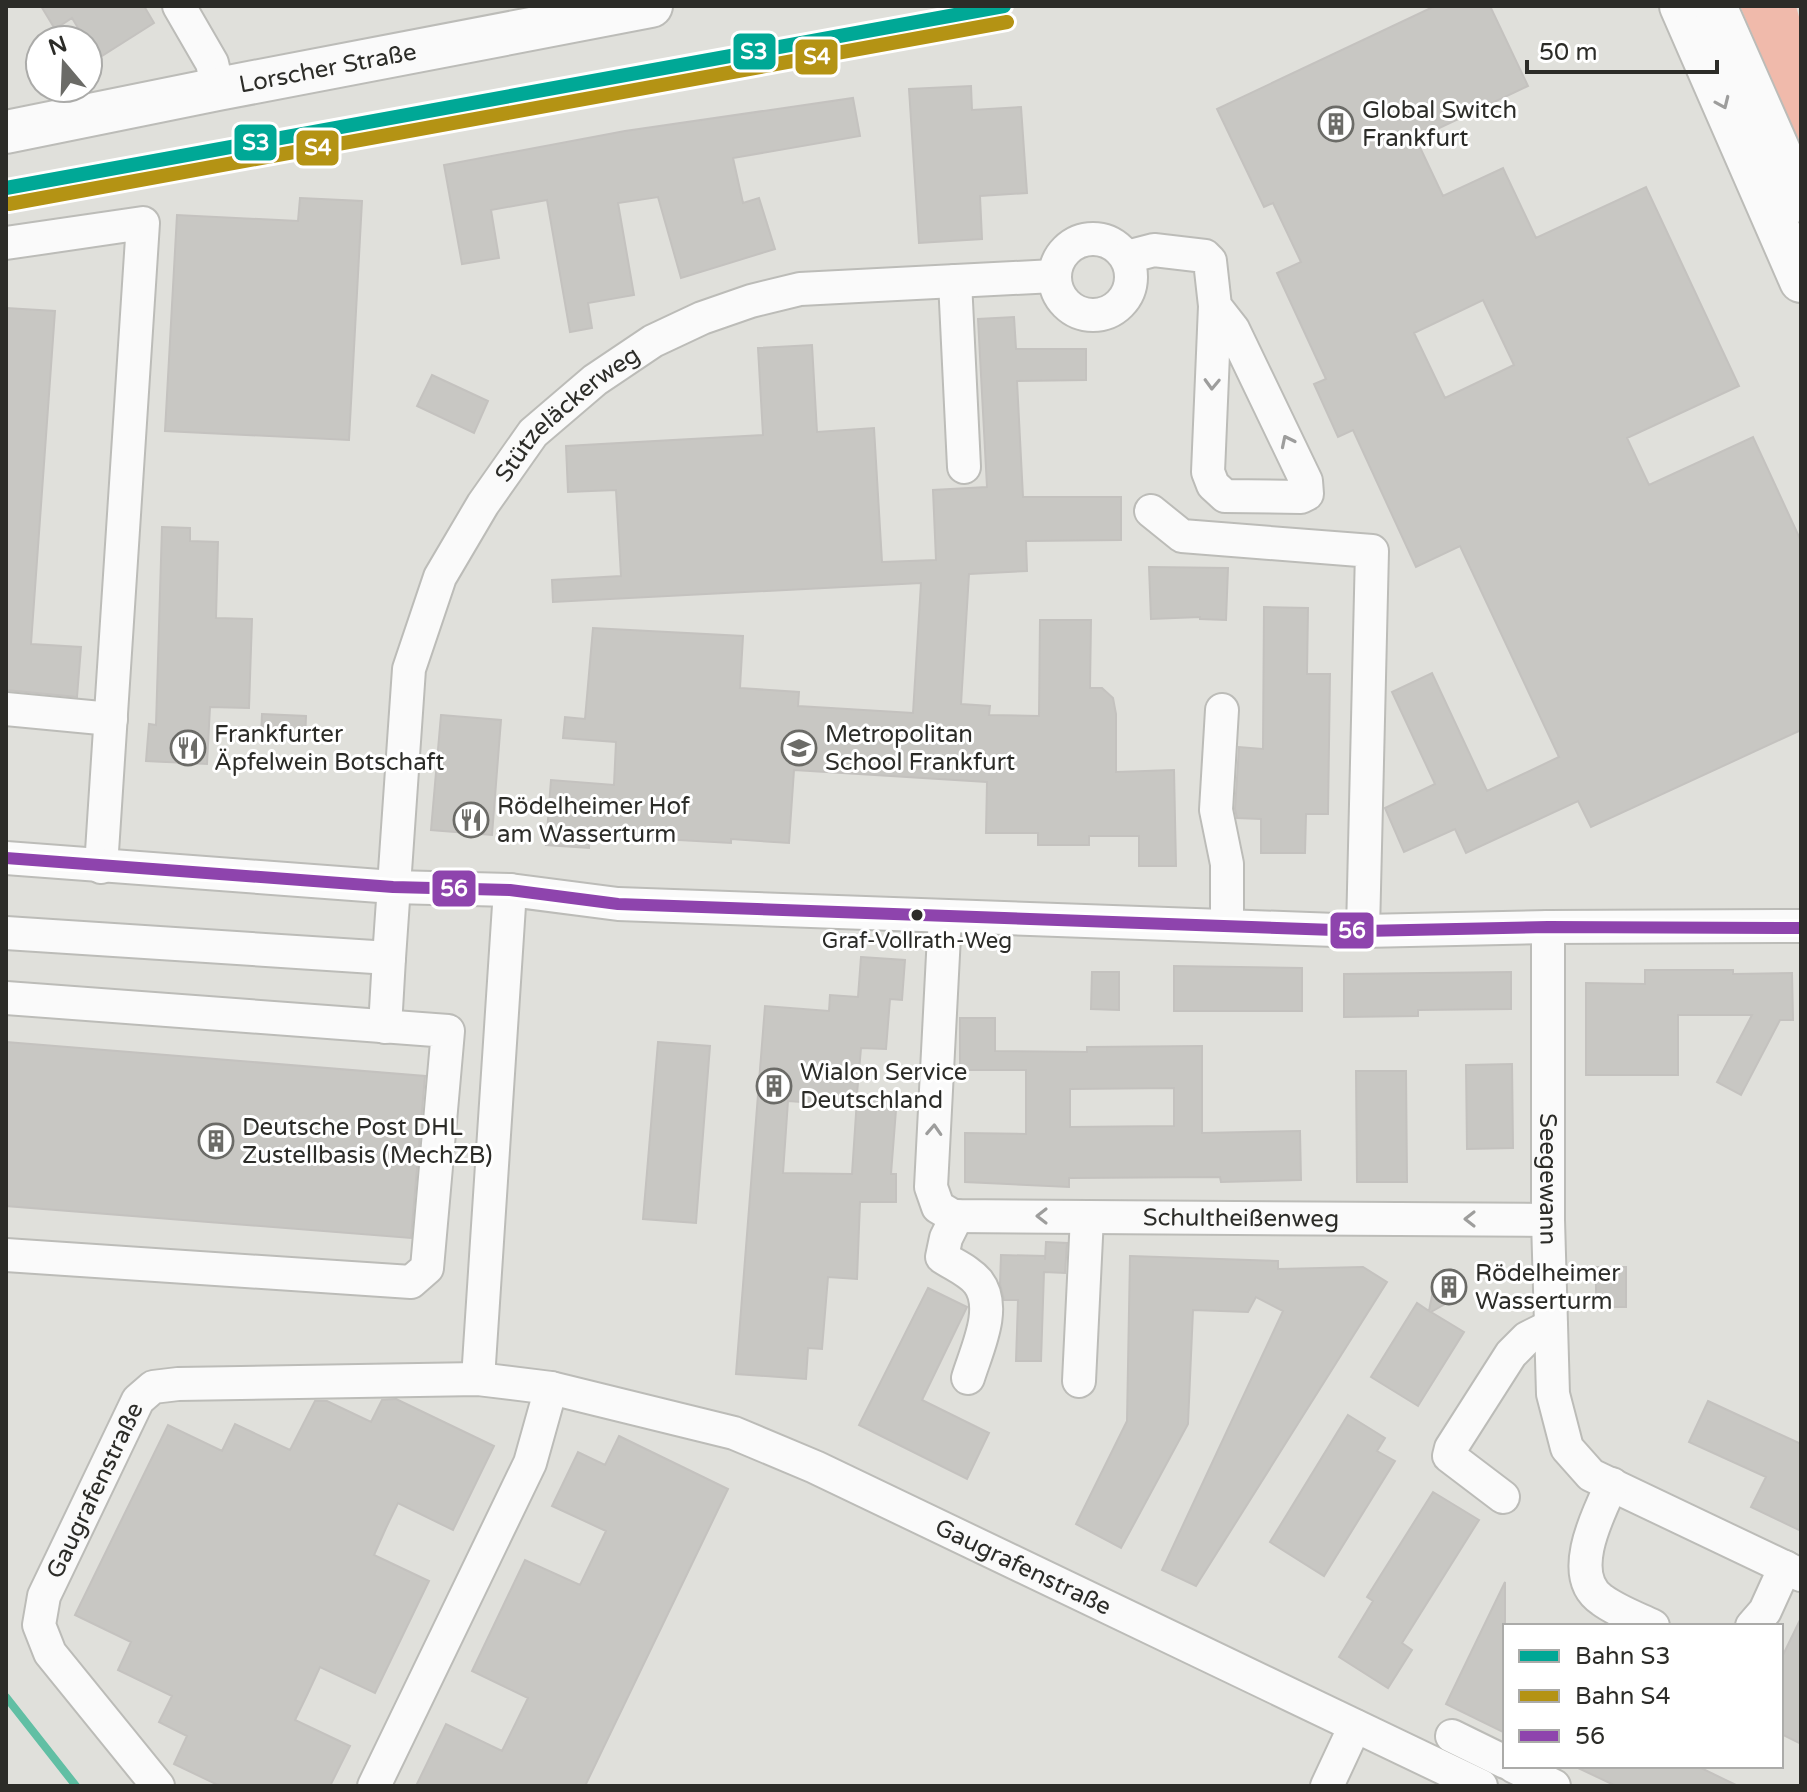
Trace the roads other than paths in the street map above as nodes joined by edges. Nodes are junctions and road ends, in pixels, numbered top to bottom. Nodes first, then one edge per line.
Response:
1 (179, 6) edge
2 (651, 6) edge
3 (1681, 6) edge
4 (1715, 6) edge
5 (218, 89) junction
6 (6, 132) edge
7 (1801, 201) edge
8 (6, 243) edge
9 (1127, 257) junction
10 (1054, 276) junction
11 (955, 281) junction
12 (1801, 281) edge
13 (1215, 306) junction
14 (964, 467) dead end
15 (1151, 511) dead end
16 (6, 709) edge
17 (1222, 710) dead end
18 (111, 719) junction
19 (6, 858) edge
20 (101, 867) junction
21 (393, 887) junction
22 (510, 890) junction
23 (945, 916) junction
24 (1227, 926) junction
25 (1548, 927) junction
26 (1800, 927) edge
27 (1363, 931) junction
28 (6, 933) edge
29 (389, 958) junction
30 (6, 998) edge
31 (385, 1027) junction
32 (947, 1211) junction
33 (1087, 1217) junction
34 (1548, 1220) junction
35 (6, 1255) edge
36 (1551, 1326) junction
37 (968, 1378) dead end
38 (478, 1379) junction
39 (1079, 1381) dead end
40 (551, 1388) junction
41 (1612, 1484) junction
42 (1503, 1497) dead end
43 (1793, 1571) edge
44 (1649, 1624) edge
45 (1754, 1624) edge
46 (1355, 1726) junction
47 (1452, 1736) dead end
48 (1503, 1761) edge
49 (1517, 1768) edge
50 (158, 1786) edge
51 (374, 1786) edge
52 (1327, 1786) edge
53 (1481, 1786) edge
54 (1554, 1786) edge

1 - 5 street
2 - 5 main road, Lorscher Straße
3 -> 12 main road
4 - 7 main road
5 - 6 main road, Lorscher Straße
8 - 18 street
9 - 10 street
9 - 10 street
9 - 13 street
10 - 11 street, Stützeläckerweg
11 - 14 street
11 - 21 street, Stützeläckerweg
13 -> 13 street
15 - 27 street
16 - 18 street
17 - 24 street
18 - 20 street
19 - 20 street
20 - 21 street
21 - 22 street
21 - 29 street, Stützeläckerweg
22 - 23 street
22 - 38 street
23 - 24 street
32 -> 23 street
24 - 27 street
25 - 26 street
25 - 27 street
25 - 34 street, Seegewann
28 - 29 street
29 - 31 street, Stützeläckerweg
30 - 31 street
31 - 35 street
33 -> 32 street, Schultheißenweg
32 - 37 street
34 -> 33 street, Schultheißenweg
33 - 39 street
34 - 36 street, Seegewann
36 - 41 street, Seegewann
36 - 42 street
38 - 40 street, Gaugrafenstraße
38 - 50 street, Gaugrafenstraße
40 - 46 street, Gaugrafenstraße
40 - 51 street
41 - 43 street, Seegewann
41 - 44 street
43 - 45 street
46 - 52 street
46 - 53 street, Gaugrafenstraße
47 - 48 street
49 - 54 street

